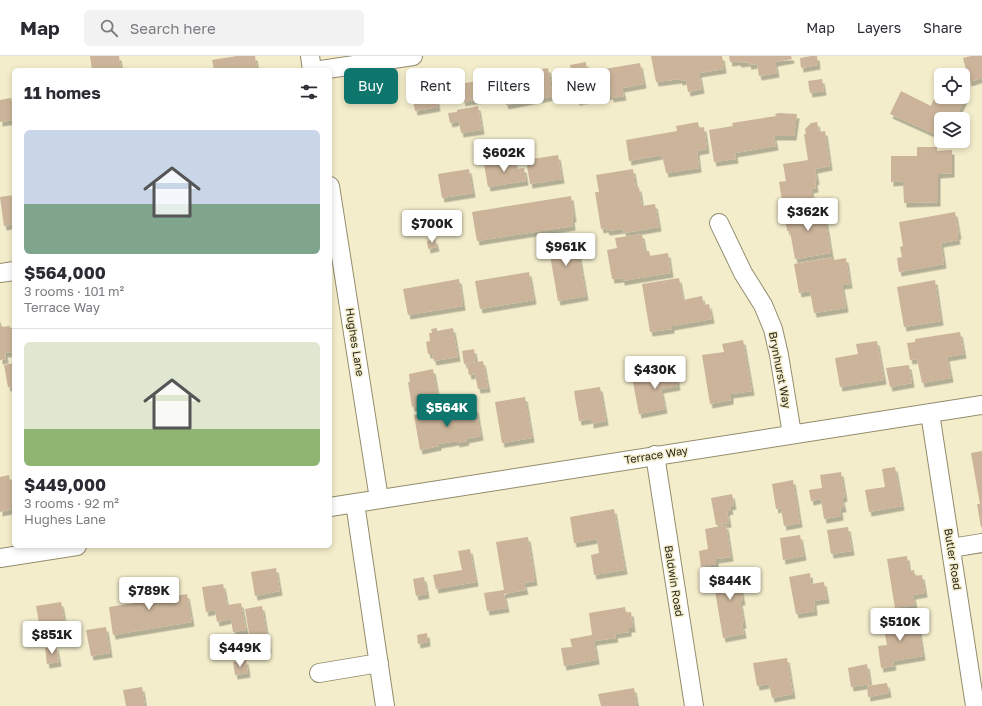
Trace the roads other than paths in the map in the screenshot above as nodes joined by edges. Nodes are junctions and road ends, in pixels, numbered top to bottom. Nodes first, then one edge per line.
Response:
1 (310, 56) edge
2 (413, 56) edge
3 (312, 68) edge
4 (332, 68) edge
5 (332, 209) edge
6 (333, 221) edge
7 (719, 223) dead end
8 (12, 271) edge
9 (0, 273) edge
10 (982, 405) edge
11 (930, 413) junction
12 (792, 434) junction
13 (655, 456) junction
14 (379, 499) junction
15 (355, 503) junction
16 (332, 506) edge
17 (982, 543) edge
18 (64, 548) edge
19 (951, 548) junction
20 (0, 558) edge
21 (379, 663) junction
22 (319, 673) dead end
23 (977, 687) edge
24 (385, 706) edge
25 (694, 706) edge
26 (975, 706) edge

1 - 3 street
2 - 4 street
5 - 6 street, Hughes Lane
6 - 14 street, Hughes Lane
7 - 12 street, Brynhurst Way
8 - 9 street
10 - 11 street, Terrace Way
11 - 12 street, Terrace Way
11 - 19 street, Butler Road
12 - 13 street, Terrace Way
13 - 14 street, Terrace Way
13 - 25 street, Baldwin Road
14 - 15 street, Terrace Way
15 - 16 street, Terrace Way
15 - 21 street
17 - 19 street
18 - 20 street
19 - 23 street, Butler Road
21 - 22 street
21 - 24 street
23 - 26 street, Butler Road

